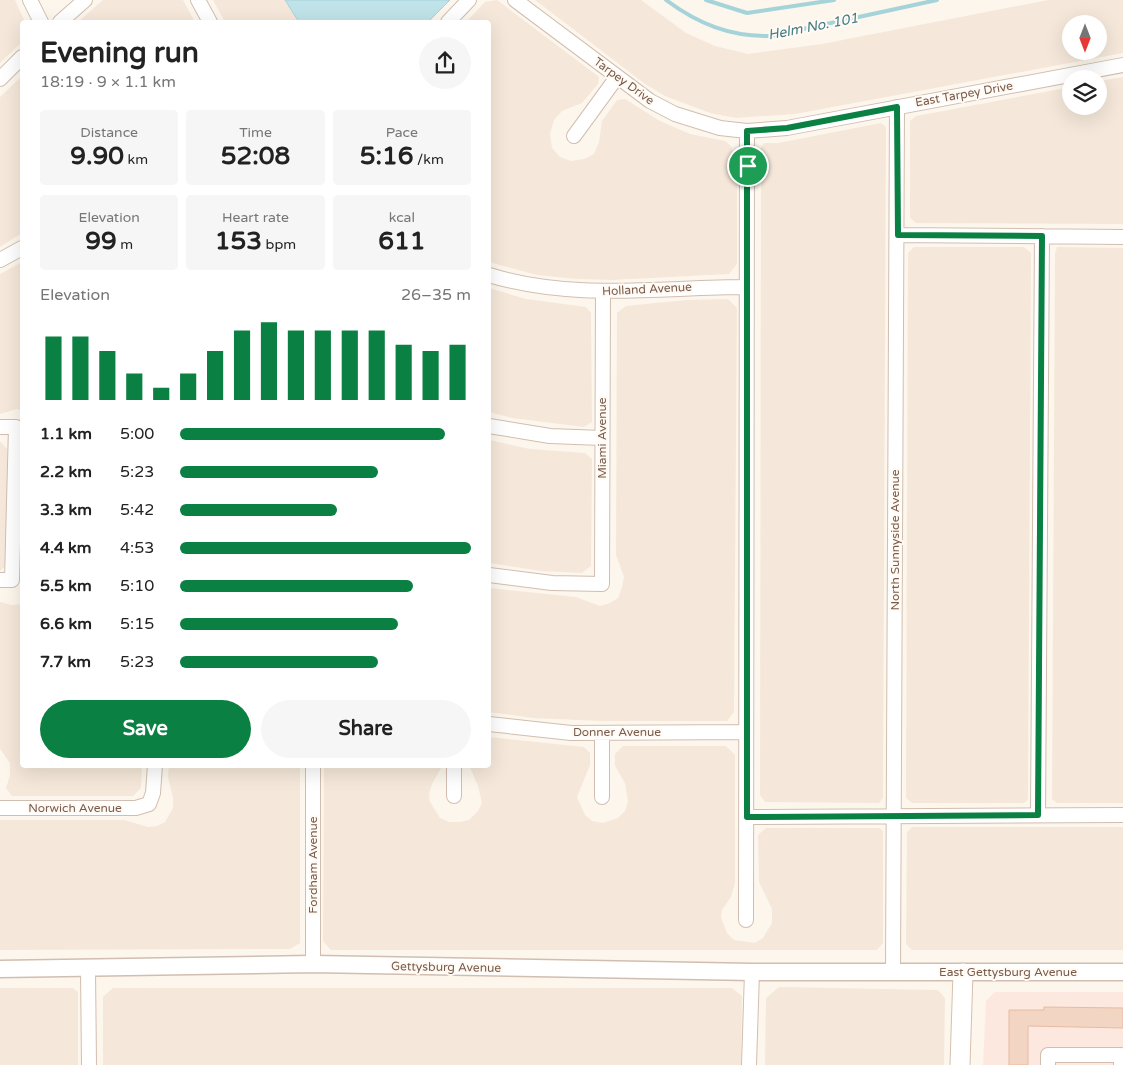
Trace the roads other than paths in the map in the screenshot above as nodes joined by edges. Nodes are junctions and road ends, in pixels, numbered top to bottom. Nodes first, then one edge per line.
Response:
1 (30, 0) edge
2 (85, 0) edge
3 (198, 0) edge
4 (469, 0) edge
5 (515, 0) edge
6 (40, 20) edge
7 (62, 20) edge
8 (209, 20) edge
9 (450, 20) edge
10 (20, 59) edge
11 (1123, 65) edge
12 (617, 77) junction
13 (0, 79) edge
14 (897, 107) junction
15 (747, 131) junction
16 (574, 136) dead end
17 (898, 235) junction
18 (1042, 236) junction
19 (1123, 237) edge
20 (20, 249) edge
21 (0, 260) edge
22 (491, 276) edge
23 (747, 286) junction
24 (603, 292) junction
25 (491, 426) edge
26 (0, 427) edge
27 (602, 438) junction
28 (491, 575) edge
29 (6, 580) edge
30 (491, 724) edge
31 (746, 732) junction
32 (602, 733) junction
33 (155, 768) edge
34 (313, 768) edge
35 (454, 768) edge
36 (454, 796) dead end
37 (602, 797) dead end
38 (0, 808) edge
39 (1038, 815) junction
40 (1123, 815) edge
41 (892, 816) junction
42 (747, 817) junction
43 (746, 920) dead end
44 (313, 964) junction
45 (0, 969) edge
46 (88, 969) junction
47 (752, 972) junction
48 (1123, 972) edge
49 (893, 973) junction
50 (963, 973) junction
51 (89, 1065) edge
52 (749, 1065) edge
53 (960, 1065) edge
54 (1048, 1065) edge
55 (1121, 1065) edge

1 - 6 street
2 - 7 street
3 - 8 street
4 - 9 street
5 - 12 street, Tarpey Drive
10 - 13 street
11 - 14 street, East Tarpey Drive
12 - 15 street, Tarpey Drive
12 - 16 street
14 - 15 street, East Tarpey Drive
14 - 17 street, North Sunnyside Avenue
15 - 23 street
17 - 18 street
17 - 41 street, North Sunnyside Avenue
18 - 19 street
18 - 39 street
20 - 21 street
22 - 24 street, Holland Avenue
23 - 24 street, Holland Avenue
23 - 31 street
24 - 27 street, Miami Avenue
25 - 27 street
26 - 29 street
27 - 28 street, Miami Avenue
30 - 32 street, Donner Avenue
31 - 32 street, Donner Avenue
31 - 42 street
32 - 37 street
33 - 38 street, Norwich Avenue
34 - 44 street, Fordham Avenue
35 - 36 street
39 - 40 street
39 - 41 street
41 - 42 street
41 - 49 street, North Sunnyside Avenue
42 - 43 street
44 - 46 street, Gettysburg Avenue
44 - 47 street, Gettysburg Avenue
45 - 46 street, Gettysburg Avenue
46 - 51 street
47 - 49 street, Gettysburg Avenue
47 - 52 street
48 - 50 street, East Gettysburg Avenue
49 - 50 street, East Gettysburg Avenue
50 - 53 main road
54 - 55 street

